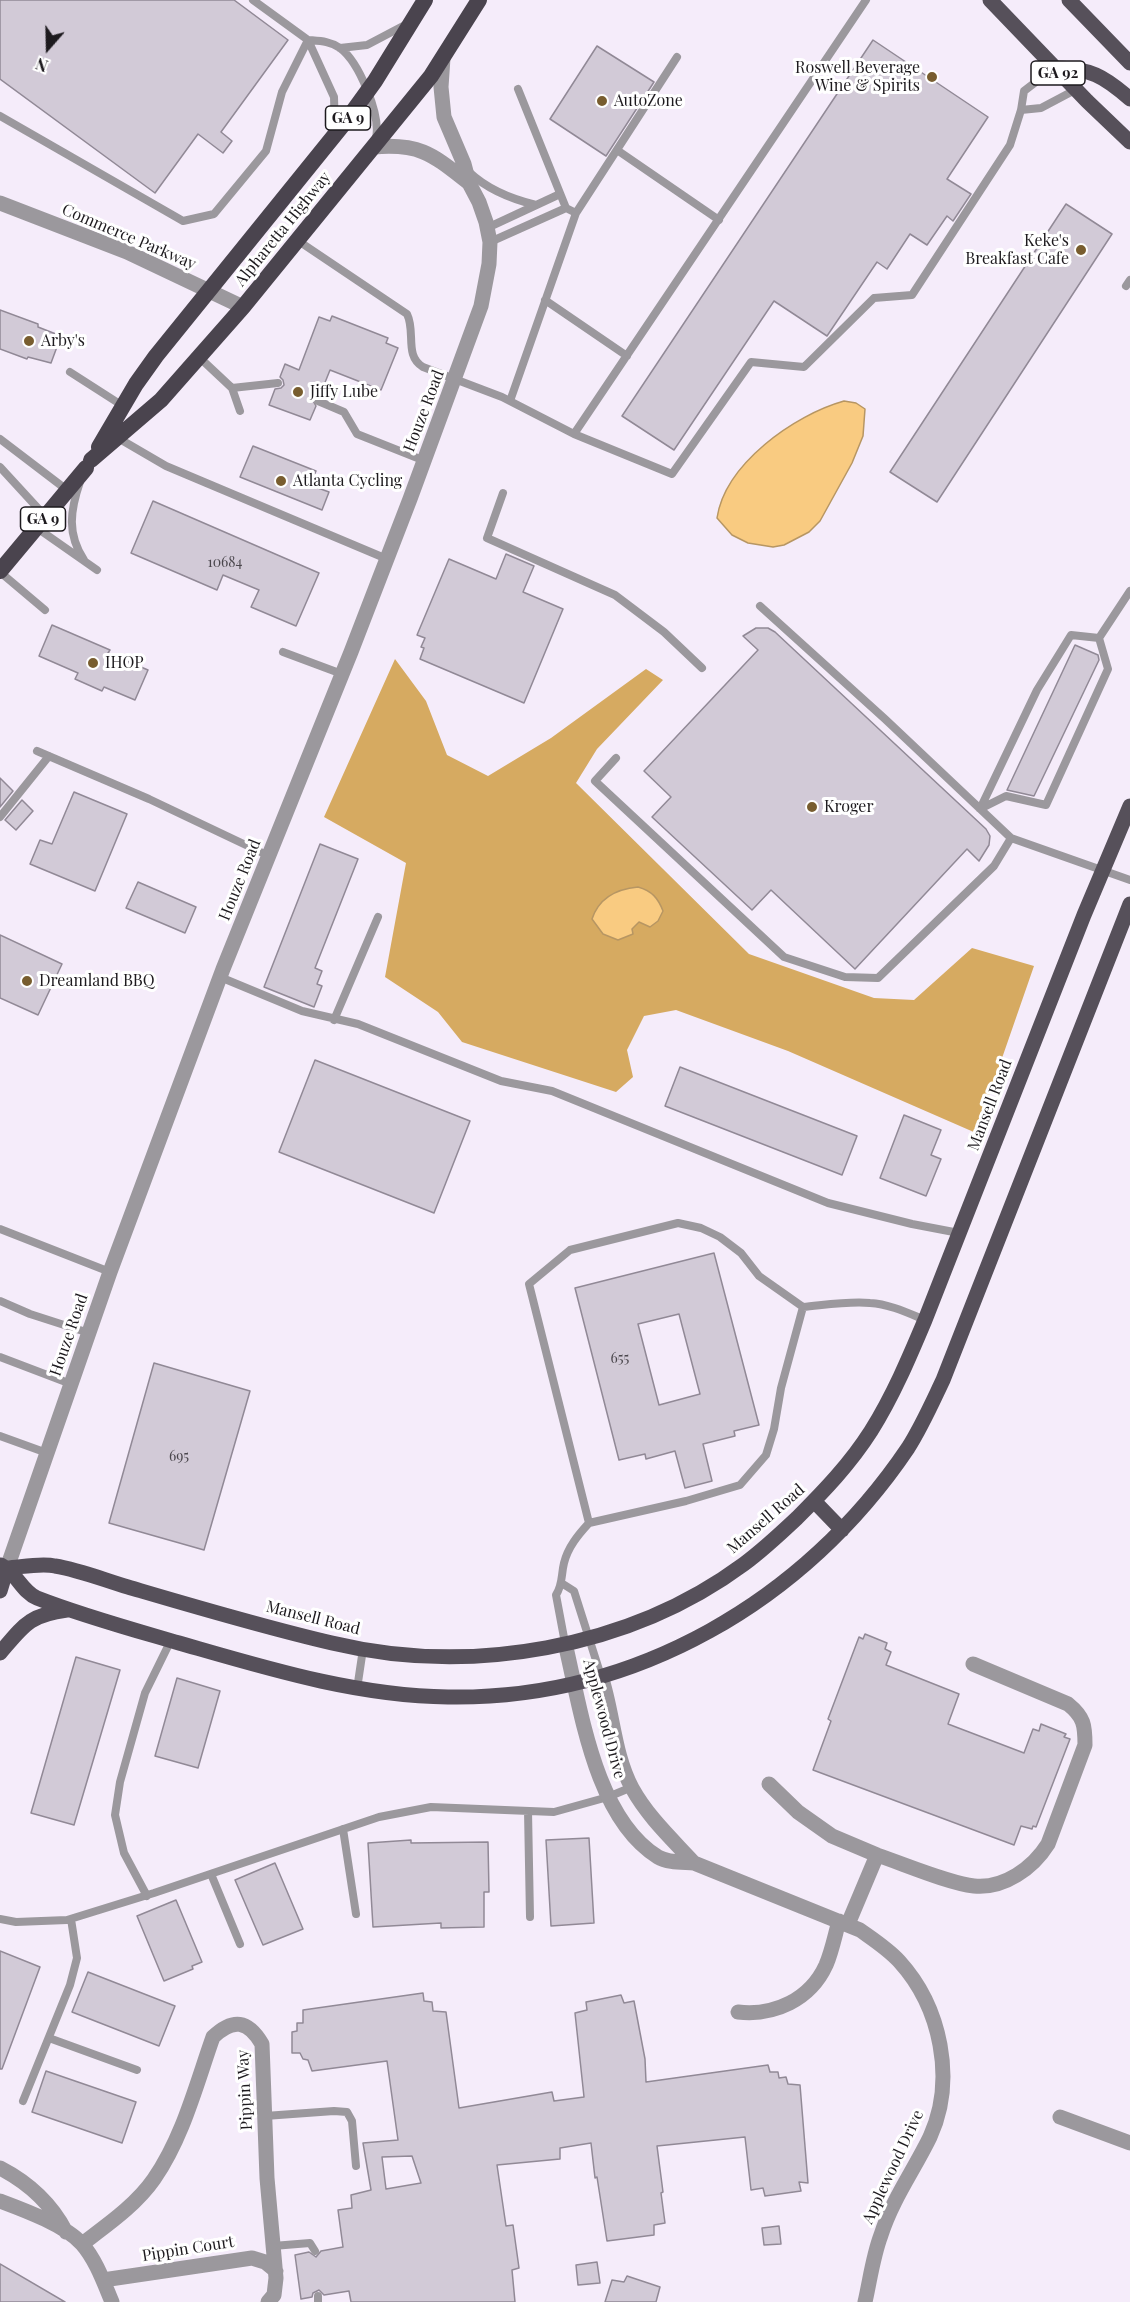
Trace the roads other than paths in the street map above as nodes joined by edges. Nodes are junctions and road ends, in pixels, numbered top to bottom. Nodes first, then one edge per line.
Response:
1 (253, 0) edge
2 (425, 0) edge
3 (479, 0) edge
4 (866, 0) edge
5 (990, 0) edge
6 (1069, 0) edge
7 (412, 22) junction
8 (308, 40) junction
9 (340, 48) junction
10 (677, 57) dead end
11 (443, 58) junction
12 (1130, 63) edge
13 (1054, 68) junction
14 (518, 89) dead end
15 (1075, 90) junction
16 (367, 92) junction
17 (1130, 99) edge
18 (1022, 110) junction
19 (0, 116) edge
20 (334, 137) junction
21 (1130, 142) edge
22 (374, 147) junction
23 (617, 150) junction
24 (467, 175) junction
25 (560, 194) junction
26 (0, 203) edge
27 (536, 205) junction
28 (566, 208) junction
29 (576, 213) junction
30 (719, 220) junction
31 (488, 235) junction
32 (297, 240) junction
33 (210, 291) junction
34 (545, 300) junction
35 (243, 307) junction
36 (627, 356) junction
37 (200, 358) junction
38 (70, 372) dead end
39 (455, 380) junction
40 (278, 383) dead end
41 (232, 388) junction
42 (318, 401) dead end
43 (510, 401) junction
44 (123, 406) junction
45 (240, 411) dead end
46 (574, 434) junction
47 (118, 438) junction
48 (0, 439) edge
49 (425, 461) junction
50 (89, 464) junction
51 (0, 467) edge
52 (67, 490) junction
53 (503, 493) dead end
54 (41, 522) junction
55 (387, 559) junction
56 (84, 560) junction
57 (98, 570) dead end
58 (0, 572) edge
59 (1130, 591) edge
60 (760, 606) dead end
61 (45, 610) dead end
62 (1099, 638) junction
63 (283, 652) dead end
64 (702, 668) dead end
65 (342, 674) junction
66 (37, 751) dead end
67 (49, 756) junction
68 (616, 758) dead end
69 (1130, 806) edge
70 (980, 809) junction
71 (0, 817) edge
72 (1011, 838) junction
73 (269, 856) junction
74 (1102, 871) junction
75 (1130, 880) edge
76 (1130, 903) edge
77 (378, 917) dead end
78 (220, 977) junction
79 (334, 1020) junction
80 (0, 1229) edge
81 (959, 1233) junction
82 (111, 1272) junction
83 (0, 1301) edge
84 (803, 1307) junction
85 (925, 1320) junction
86 (89, 1333) junction
87 (0, 1357) edge
88 (71, 1384) junction
89 (0, 1436) edge
90 (46, 1452) junction
91 (814, 1501) junction
92 (589, 1523) junction
93 (842, 1530) junction
94 (3, 1567) edge
95 (562, 1584) junction
96 (0, 1592) edge
97 (71, 1610) junction
98 (588, 1637) junction
99 (171, 1640) junction
100 (565, 1643) junction
101 (363, 1649) junction
102 (0, 1653) edge
103 (973, 1664) dead end
104 (601, 1676) junction
105 (575, 1683) junction
106 (357, 1689) junction
107 (769, 1784) dead end
108 (632, 1787) junction
109 (608, 1797) junction
110 (528, 1811) junction
111 (343, 1829) junction
112 (877, 1855) junction
113 (694, 1863) junction
114 (211, 1874) junction
115 (147, 1896) junction
116 (356, 1914) dead end
117 (530, 1917) dead end
118 (0, 1919) edge
119 (71, 1919) junction
120 (843, 1922) junction
121 (240, 1944) dead end
122 (738, 2012) dead end
123 (49, 2038) junction
124 (137, 2070) dead end
125 (23, 2101) dead end
126 (265, 2115) junction
127 (1060, 2117) dead end
128 (1130, 2143) edge
129 (356, 2166) dead end
130 (0, 2168) edge
131 (0, 2201) edge
132 (66, 2232) junction
133 (82, 2244) junction
134 (273, 2247) junction
135 (315, 2251) dead end
136 (276, 2271) junction
137 (103, 2280) junction
138 (112, 2302) edge
139 (268, 2302) edge
140 (865, 2302) edge

1 - 8 lane
2 - 7 highway, Alpharetta Highway / GA 9
3 - 11 highway, Alpharetta Highway / GA 9
4 - 30 lane
5 - 13 main road, GA 92
6 - 12 main road
7 - 9 lane
7 - 16 highway, Alpharetta Highway / GA 9
8 - 9 lane
8 - 19 lane
8 - 20 lane
9 - 16 lane
10 - 23 lane
11 - 22 highway, Alpharetta Highway / GA 9
11 - 24 street, Houze Road
13 - 15 main road, GA 92
13 - 17 main road
13 - 18 lane
14 - 25 lane
15 - 18 lane
15 - 21 main road, GA 92
16 - 20 highway, Alpharetta Highway / GA 9
16 - 22 lane
18 - 46 lane
20 - 33 highway, Alpharetta Highway / GA 9
22 - 24 street, Houze Road
22 - 32 highway, Alpharetta Highway / GA 9
23 - 29 lane
23 - 30 lane
24 - 27 lane
24 - 31 street, Houze Road
25 - 27 lane
25 - 28 lane
26 - 33 street, Commerce Parkway
27 - 31 lane
28 - 29 lane
28 - 31 lane
29 - 34 lane
30 - 36 lane
31 - 39 street, Houze Road
32 - 35 highway, Alpharetta Highway / GA 9
32 - 39 lane
33 - 35 street, Commerce Parkway
33 - 44 highway, Alpharetta Highway / GA 9
34 - 36 lane
34 - 43 lane
35 - 37 highway, Alpharetta Highway / GA 9
36 - 46 lane
37 - 41 lane
37 - 47 highway, Alpharetta Highway / GA 9
38 - 44 lane
39 - 43 lane
39 - 49 street, Houze Road
40 - 41 lane
41 - 45 lane
42 - 49 lane
43 - 46 lane
44 - 50 highway, Alpharetta Highway / GA 9
47 - 50 highway, Alpharetta Highway / GA 9
47 - 55 lane
48 - 52 lane
49 - 55 street, Houze Road
50 - 52 highway, Alpharetta Highway / GA 9
50 - 56 lane
51 - 54 lane
52 - 54 highway, Alpharetta Highway / GA 9
53 - 64 lane
54 - 56 lane
54 - 58 highway, Alpharetta Highway / GA 9
55 - 65 street, Houze Road
56 - 57 lane
58 - 61 lane
59 - 62 lane
60 - 70 lane
62 - 70 lane
62 - 70 lane
63 - 65 lane
65 - 73 street, Houze Road
66 - 67 lane
67 - 71 lane
67 - 73 lane
68 - 72 lane
69 - 74 main road, Mansell Road
70 - 72 lane
72 - 74 lane
73 - 78 street, Houze Road
74 - 75 lane
74 - 81 main road, Mansell Road
76 - 93 main road
77 - 79 lane
78 - 79 lane
78 - 82 street, Houze Road
79 - 81 lane
80 - 82 lane
81 - 85 main road, Mansell Road
82 - 86 street, Houze Road
83 - 86 lane
84 - 85 lane
84 - 92 lane
84 - 92 lane
85 - 91 main road, Mansell Road
86 - 88 street, Houze Road
87 - 88 lane
88 - 90 street, Houze Road
89 - 90 lane
90 - 94 street, Houze Road
91 - 93 main road
91 - 98 main road, Mansell Road
92 - 95 lane
93 - 104 main road
94 - 96 main road, Houze Road
94 - 97 main road
94 - 101 main road, Mansell Road
95 - 98 lane
95 - 100 lane
97 - 99 main road
97 - 102 main road
98 - 100 main road, Mansell Road
98 - 104 lane
99 - 106 main road
99 - 115 lane
100 - 101 main road, Mansell Road
100 - 105 street, Applewood Drive
101 - 106 lane
103 - 112 street
104 - 105 main road
104 - 108 street, Applewood Drive
105 - 106 main road
105 - 109 street, Applewood Drive
107 - 112 street
108 - 109 lane
108 - 113 street, Applewood Drive
109 - 110 lane
109 - 113 street, Applewood Drive
110 - 111 lane
110 - 117 lane
111 - 114 lane
111 - 116 lane
112 - 120 street
113 - 120 street, Applewood Drive
114 - 115 lane
114 - 121 lane
115 - 119 lane
118 - 119 lane
119 - 123 lane
120 - 122 street
120 - 140 street, Applewood Drive
123 - 124 lane
123 - 125 lane
126 - 129 lane
126 - 133 street, Pippin Way
126 - 134 street, Pippin Way
127 - 128 street
130 - 132 street
131 - 132 street
132 - 133 street
133 - 137 street
134 - 135 lane
134 - 136 street, Pippin Way
136 - 137 street, Pippin Court
136 - 139 street, Pippin Way
137 - 138 street

